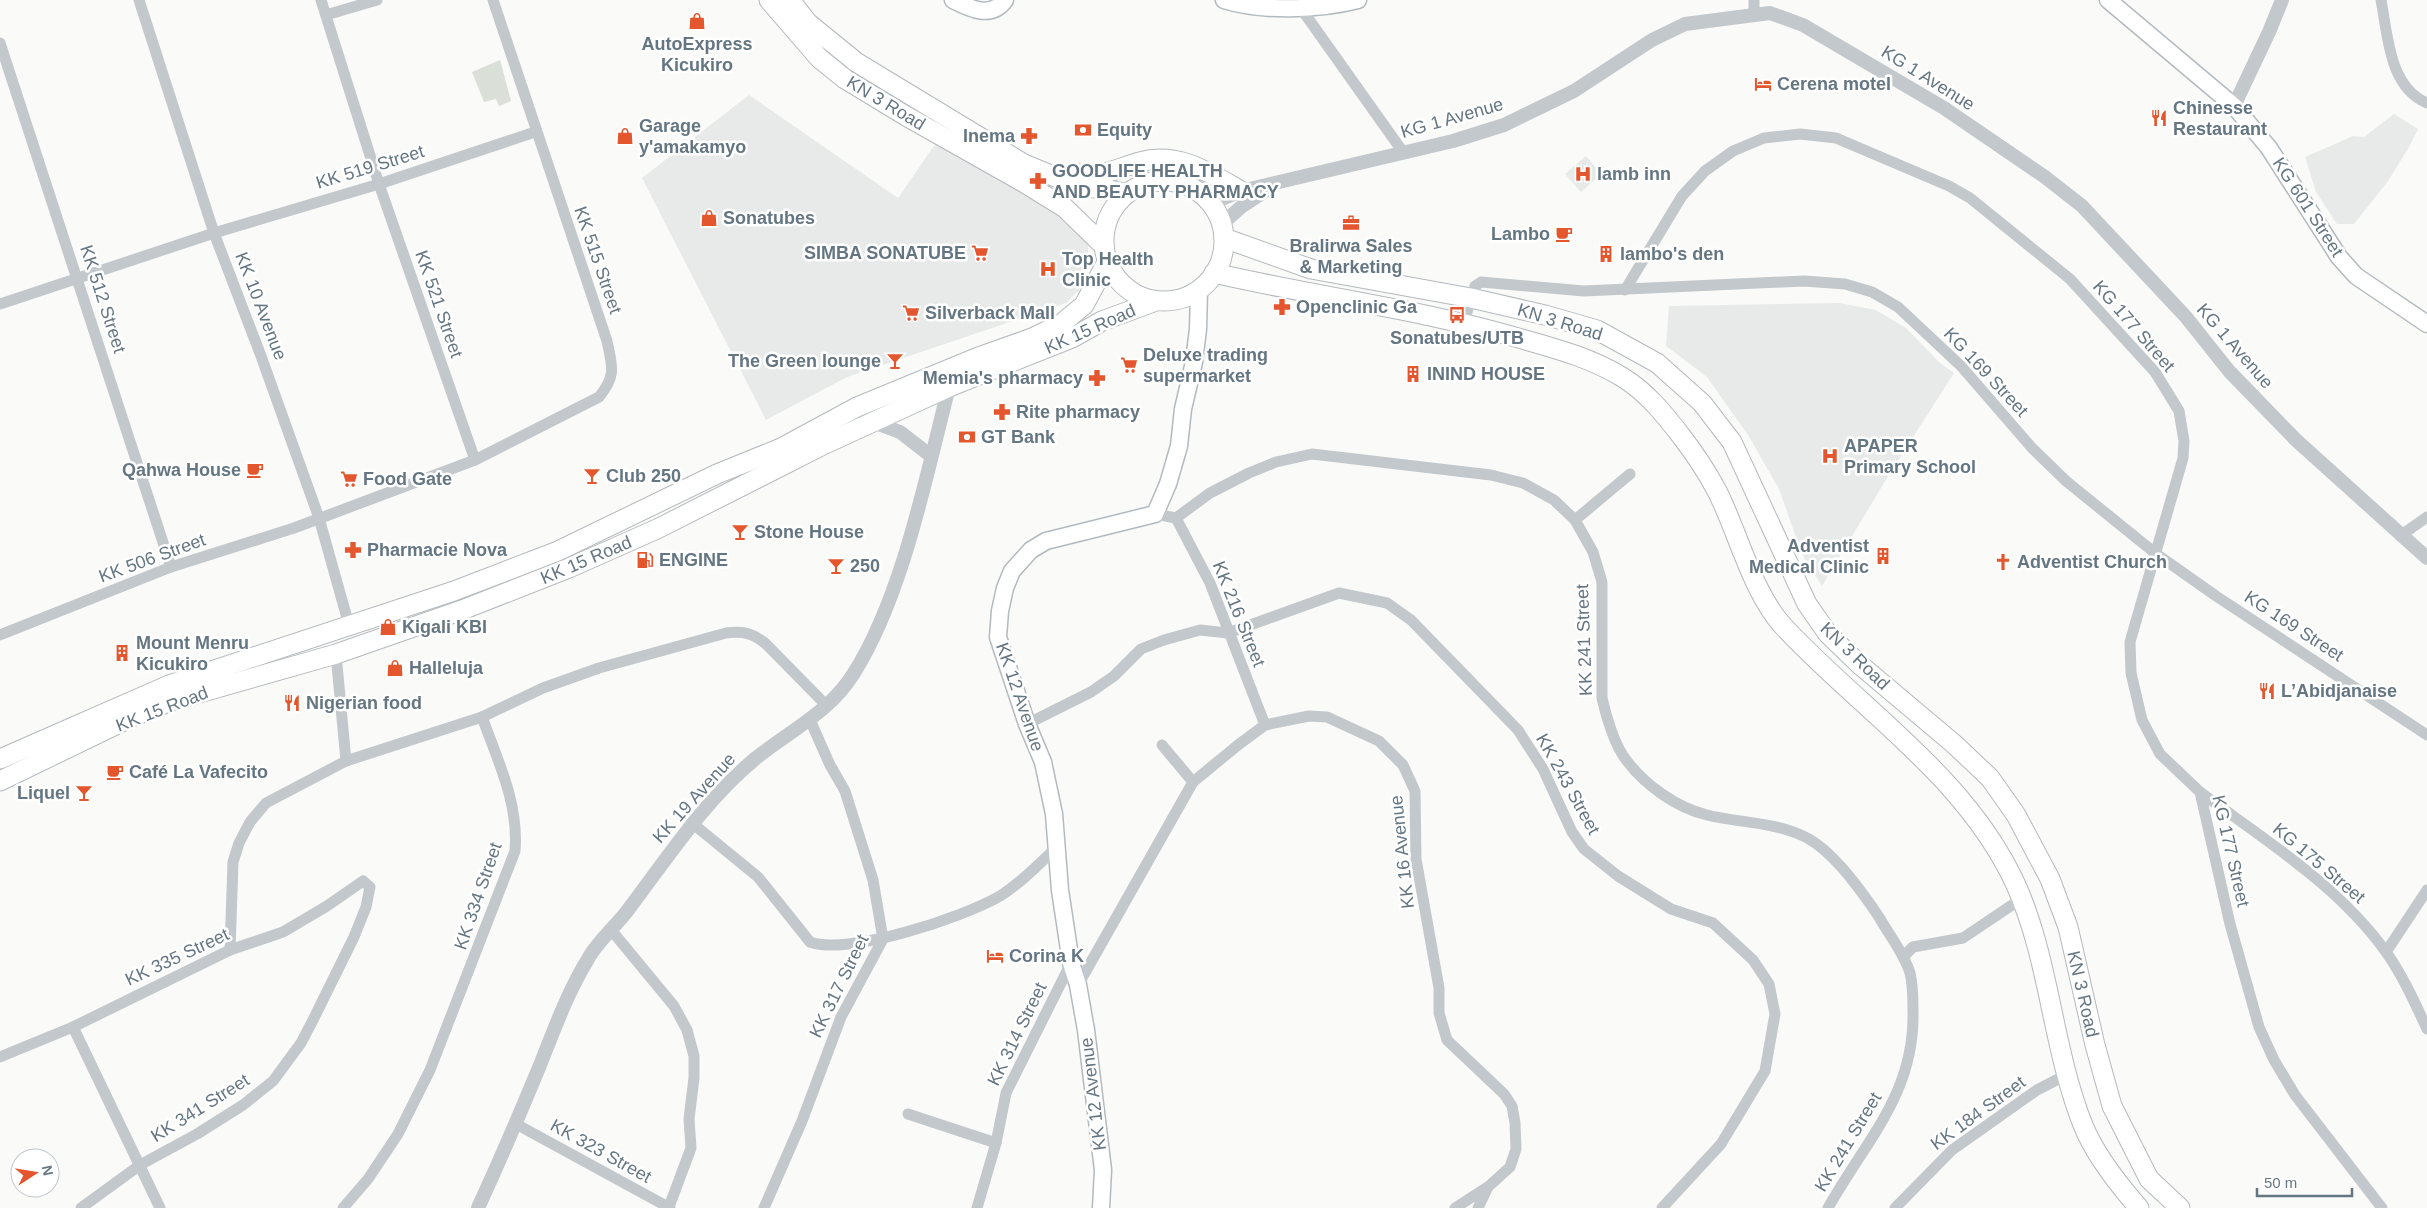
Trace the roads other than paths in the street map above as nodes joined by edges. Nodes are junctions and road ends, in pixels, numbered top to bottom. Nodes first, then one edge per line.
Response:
1 (139, 0) edge
2 (320, 0) edge
3 (377, 0) edge
4 (492, 0) edge
5 (769, 0) edge
6 (790, 0) edge
7 (953, 0) edge
8 (1005, 0) edge
9 (1224, 0) edge
10 (1358, 0) edge
11 (1754, 0) edge
12 (2108, 0) edge
13 (2282, 0) edge
14 (2381, 0) edge
15 (1300, 7) junction
16 (1754, 14) junction
17 (326, 15) junction
18 (0, 42) edge
19 (2427, 103) edge
20 (2234, 106) junction
21 (536, 132) junction
22 (1403, 152) junction
23 (1027, 171) junction
24 (1282, 183) junction
25 (379, 184) junction
26 (1241, 191) junction
27 (1126, 193) junction
28 (1212, 203) junction
29 (1223, 231) junction
30 (214, 233) junction
31 (1105, 254) junction
32 (1214, 274) junction
33 (78, 278) junction
34 (1199, 290) junction
35 (1625, 290) junction
36 (1470, 298) junction
37 (1156, 301) junction
38 (0, 304) edge
39 (1464, 322) junction
40 (2427, 324) edge
41 (949, 387) junction
42 (873, 422) junction
43 (931, 456) junction
44 (475, 460) junction
45 (1630, 474) dead end
46 (1155, 514) junction
47 (2427, 517) edge
48 (318, 518) junction
49 (1176, 518) junction
50 (1575, 520) junction
51 (2400, 536) junction
52 (2155, 553) junction
53 (2427, 558) edge
54 (171, 567) junction
55 (349, 625) junction
56 (1228, 633) junction
57 (0, 636) edge
58 (336, 654) junction
59 (827, 706) junction
60 (482, 717) junction
61 (810, 720) junction
62 (1027, 724) junction
63 (1265, 725) junction
64 (2427, 734) edge
65 (1162, 745) dead end
66 (0, 759) edge
67 (346, 761) junction
68 (0, 781) edge
69 (1193, 782) junction
70 (2200, 792) junction
71 (692, 823) junction
72 (1058, 846) junction
73 (363, 880) joint
74 (2427, 890) edge
75 (2021, 899) junction
76 (612, 931) junction
77 (883, 939) junction
78 (230, 950) junction
79 (2386, 952) junction
80 (1903, 957) junction
81 (1071, 963) junction
82 (1078, 985) junction
83 (72, 1027) junction
84 (2427, 1029) edge
85 (0, 1057) edge
86 (2066, 1075) junction
87 (908, 1114) dead end
88 (516, 1124) junction
89 (996, 1143) junction
90 (140, 1165) junction
91 (1489, 1186) junction
92 (81, 1208) edge
93 (160, 1208) edge
94 (343, 1208) edge
95 (478, 1208) edge
96 (669, 1208) edge
97 (764, 1208) edge
98 (977, 1208) edge
99 (1101, 1208) edge
100 (1455, 1208) edge
101 (1478, 1208) edge
102 (1662, 1208) edge
103 (1828, 1208) edge
104 (1895, 1208) edge
105 (2139, 1208) edge
106 (2180, 1208) edge
107 (2382, 1208) edge

1 - 30 street, KK 10 Avenue
2 - 17 street, KK 521 Street
3 - 17 street
4 - 21 street, KK 515 Street
5 - 23 highway, KN 3 Road
6 - 23 highway, KN 3 Road
7 - 8 main road
9 - 15 main road
10 - 15 main road
11 - 16 street
12 - 20 main road, KG 601 Street
13 - 20 street
14 - 19 street
15 - 22 street
16 - 22 street, KG 1 Avenue
16 - 51 street, KG 1 Avenue
17 - 25 street, KK 521 Street
18 - 33 street, KK 512 Street
20 - 40 main road, KG 601 Street
21 - 25 street, KK 519 Street
21 - 44 street, KK 515 Street
22 - 24 street, KG 1 Avenue
23 - 26 highway
23 - 27 highway
23 - 31 highway
24 - 26 street, KG 1 Avenue
24 - 29 street, KG 1 Avenue
25 - 30 street, KK 519 Street
25 - 44 street, KK 521 Street
26 - 28 street, KG 1 Avenue
27 - 28 highway
27 - 31 highway
28 - 29 highway
29 - 32 highway
29 - 36 highway, KN 3 Road
30 - 33 street, KK 519 Street
30 - 48 street, KK 10 Avenue
31 - 37 highway
31 - 55 highway, KK 15 Road
32 - 34 highway
32 - 39 highway, KN 3 Road
33 - 38 street, KK 519 Street
33 - 54 street, KK 512 Street
34 - 37 highway
34 - 46 main road
35 - 36 street, KG 169 Street
35 - 52 street, KG 169 Street
35 - 52 street, KG 177 Street
36 - 39 street
36 - 106 highway, KN 3 Road
37 - 41 highway, KK 15 Road
39 - 75 highway, KN 3 Road
41 - 42 highway, KK 15 Road
41 - 43 street, KK 19 Avenue
42 - 43 street
42 - 58 highway, KK 15 Road
43 - 59 street, KK 19 Avenue
44 - 48 street
45 - 50 street
46 - 49 street
46 - 62 main road, KK 12 Avenue
47 - 51 street
48 - 54 street, KK 506 Street
48 - 55 street, KK 10 Avenue
49 - 50 street, KK 241 Street
49 - 56 street, KK 216 Street
50 - 80 street, KK 241 Street
51 - 53 street, KG 1 Avenue
52 - 64 street, KG 169 Street
52 - 70 street, KG 177 Street
54 - 57 street, KK 506 Street
55 - 66 highway, KK 15 Road
56 - 62 street, KK 243 Street
56 - 63 street, KK 216 Street
56 - 102 street, KK 243 Street
58 - 67 street
58 - 68 highway, KK 15 Road
59 - 60 street
59 - 61 street, KK 19 Avenue
60 - 67 street
60 - 94 street, KK 334 Street
61 - 71 street, KK 19 Avenue
61 - 77 street, KK 317 Street
62 - 72 main road, KK 12 Avenue
63 - 69 street, KK 16 Avenue
63 - 91 street, KK 16 Avenue
65 - 69 street
67 - 78 street
69 - 82 street, KK 16 Avenue
70 - 79 street, KG 175 Street
70 - 107 street, KG 177 Street
71 - 76 street, KK 19 Avenue
71 - 77 street
72 - 77 street
72 - 81 main road, KK 12 Avenue
73 - 78 street, KK 335 Street
73 - 90 street, KK 341 Street
74 - 79 street
75 - 80 street
75 - 86 highway, KN 3 Road
76 - 88 street, KK 19 Avenue
76 - 96 street
77 - 97 street, KK 317 Street
78 - 83 street, KK 335 Street
79 - 84 street, KG 175 Street
80 - 103 street, KK 241 Street
81 - 82 main road, KK 12 Avenue
81 - 89 street, KK 314 Street
82 - 99 main road, KK 12 Avenue
83 - 85 street, KK 335 Street
83 - 90 street
86 - 104 street, KK 184 Street
86 - 105 highway, KN 3 Road
87 - 89 street
88 - 95 street, KK 19 Avenue
88 - 96 street, KK 323 Street
89 - 98 street, KK 314 Street
90 - 92 street, KK 341 Street
90 - 93 street
91 - 100 street, KK 16 Avenue
91 - 101 street

